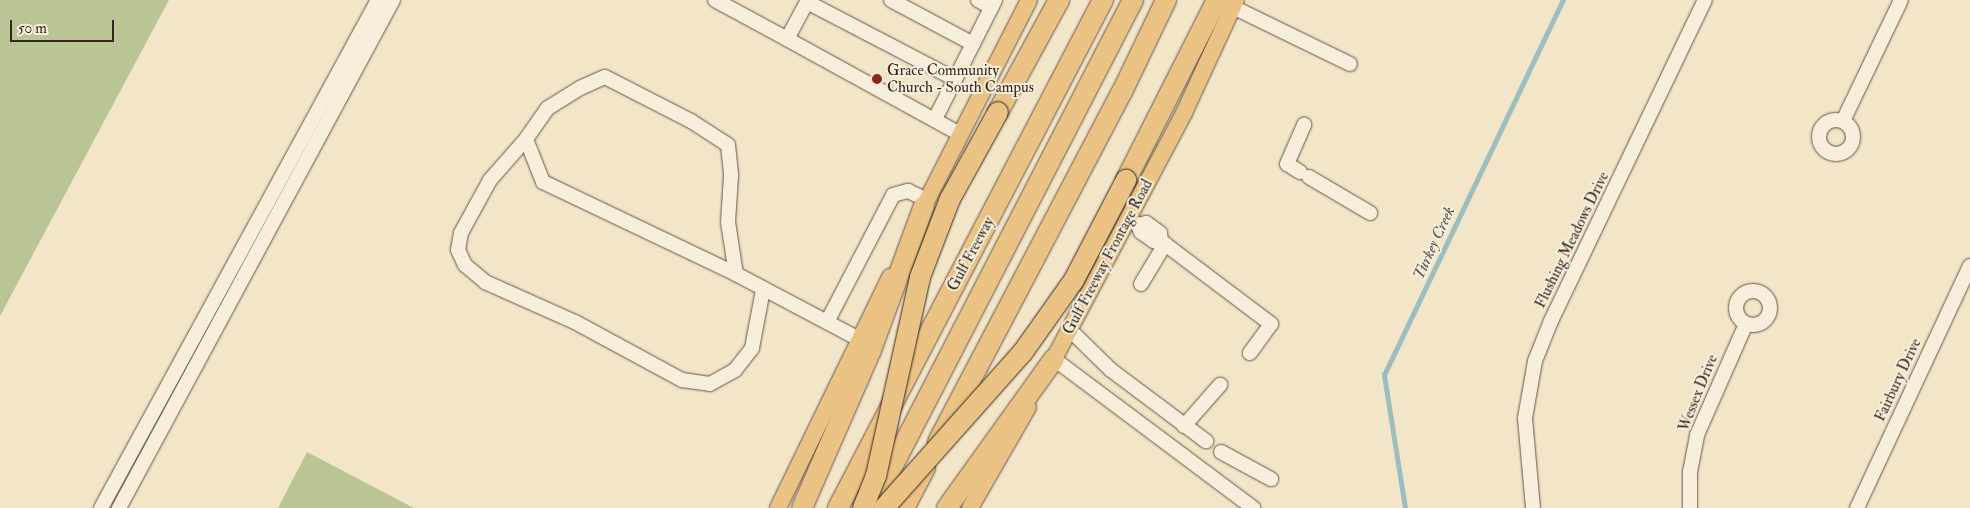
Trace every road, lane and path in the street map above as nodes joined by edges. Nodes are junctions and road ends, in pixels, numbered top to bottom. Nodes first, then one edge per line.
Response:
1 (378, 0) edge
2 (393, 0) edge
3 (715, 0) edge
4 (891, 0) edge
5 (978, 0) edge
6 (1029, 0) edge
7 (1059, 0) edge
8 (1103, 0) edge
9 (1134, 0) edge
10 (1166, 0) edge
11 (1705, 0) edge
12 (1901, 0) edge
13 (808, 1) edge
14 (1228, 2) edge
15 (993, 4) edge
16 (787, 39) junction
17 (973, 44) junction
18 (1350, 64) dead end
19 (955, 79) junction
20 (935, 119) junction
21 (1843, 121) dead end
22 (1304, 126) dead end
23 (960, 134) junction
24 (526, 139) junction
25 (304, 149) junction
26 (925, 203) junction
27 (1370, 213) dead end
28 (1133, 222) junction
29 (1163, 242) junction
30 (1970, 266) edge
31 (736, 274) junction
32 (1141, 284) dead end
33 (763, 290) junction
34 (827, 322) junction
35 (1746, 324) dead end
36 (1070, 329) junction
37 (859, 339) junction
38 (199, 345) junction
39 (1250, 353) dead end
40 (1054, 358) junction
41 (1220, 385) dead end
42 (1184, 426) junction
43 (1206, 441) dead end
44 (1221, 452) dead end
45 (1272, 479) dead end
46 (102, 508) edge
47 (119, 508) edge
48 (778, 508) edge
49 (802, 508) edge
50 (838, 508) edge
51 (863, 508) edge
52 (871, 508) edge
53 (884, 508) edge
54 (904, 508) edge
55 (947, 508) edge
56 (970, 508) edge
57 (1253, 508) edge
58 (1533, 508) edge
59 (1690, 508) edge
60 (1857, 508) edge

1 - 25 street
2 - 25 street
3 - 16 street
4 - 17 street
5 - 15 street
6 - 23 main road
7 - 51 highway, bridge
8 - 50 highway, Gulf Freeway
9 - 52 highway, Gulf Freeway
10 - 54 highway
11 - 58 street, Flushing Meadows Drive
12 - 21 street
13 - 16 street
13 - 19 street
14 - 18 street
14 - 28 main road, Gulf Freeway Frontage Road
14 - 53 highway, bridge
15 - 17 street
16 - 20 street
17 - 19 street
19 - 20 street
20 - 23 street
22 - 27 street
23 - 26 main road
24 - 31 street
24 - 31 street
24 - 33 street
25 - 38 street
26 - 34 street
26 - 37 main road
26 - 49 highway
28 - 29 street
28 - 36 main road, Gulf Freeway Frontage Road
29 - 32 street
29 - 39 street
30 - 60 street, Fairbury Drive
31 - 33 street
33 - 34 street
34 - 37 street
35 - 59 street, Wessex Drive
36 - 40 main road, Gulf Freeway Frontage Road
36 - 42 street
37 - 48 main road
38 - 46 street
38 - 47 street
40 - 55 highway
40 - 56 main road, Gulf Freeway Frontage Road
40 - 57 street
41 - 42 street
42 - 43 street
44 - 45 street

